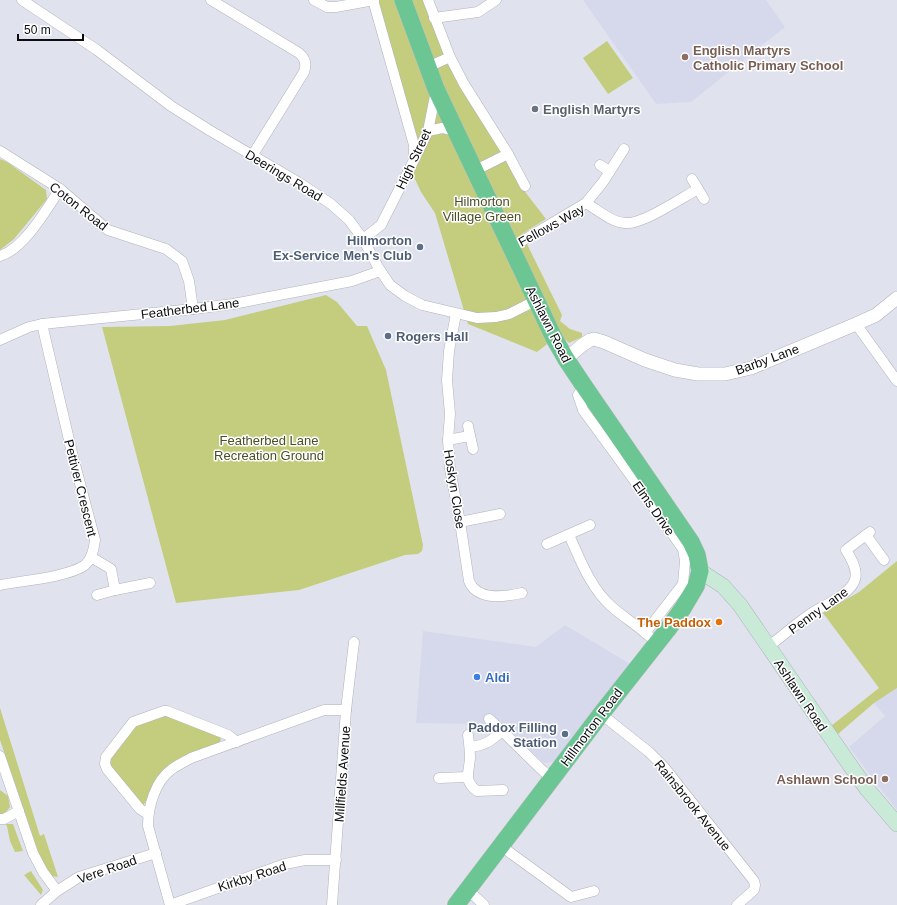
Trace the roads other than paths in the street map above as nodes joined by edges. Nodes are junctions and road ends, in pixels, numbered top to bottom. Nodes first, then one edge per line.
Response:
1 (22, 0) edge
2 (211, 0) edge
3 (314, 0) edge
4 (374, 0) edge
5 (403, 0) edge
6 (428, 0) edge
7 (496, 0) edge
8 (434, 18) junction
9 (450, 57) junction
10 (428, 67) junction
11 (436, 89) junction
12 (428, 131) junction
13 (455, 131) junction
14 (624, 149) dead end
15 (0, 151) edge
16 (508, 154) junction
17 (252, 156) junction
18 (414, 160) junction
19 (600, 165) dead end
20 (474, 171) junction
21 (609, 171) junction
22 (692, 179) dead end
23 (525, 186) dead end
24 (60, 189) junction
25 (698, 189) junction
26 (704, 199) dead end
27 (586, 203) junction
28 (363, 239) junction
29 (512, 247) junction
30 (0, 256) edge
31 (380, 271) junction
32 (897, 298) edge
33 (537, 300) junction
34 (193, 309) junction
35 (456, 314) junction
36 (42, 324) junction
37 (856, 324) junction
38 (0, 340) edge
39 (566, 359) junction
40 (897, 381) edge
41 (584, 386) junction
42 (448, 440) junction
43 (473, 449) dead end
44 (500, 514) dead end
45 (460, 522) junction
46 (590, 524) dead end
47 (569, 535) junction
48 (547, 544) dead end
49 (91, 557) junction
50 (884, 560) dead end
51 (700, 571) junction
52 (150, 583) dead end
53 (0, 585) edge
54 (115, 590) junction
55 (522, 593) dead end
56 (96, 595) dead end
57 (651, 638) junction
58 (354, 642) dead end
59 (769, 646) junction
60 (346, 710) junction
61 (601, 714) junction
62 (489, 719) dead end
63 (502, 731) junction
64 (468, 735) dead end
65 (237, 742) junction
66 (470, 748) junction
67 (0, 756) edge
68 (467, 777) junction
69 (439, 778) dead end
70 (552, 778) junction
71 (4, 783) edge
72 (504, 790) dead end
73 (19, 811) junction
74 (148, 814) junction
75 (0, 819) edge
76 (897, 824) edge
77 (501, 846) junction
78 (156, 853) junction
79 (336, 860) junction
80 (468, 890) junction
81 (57, 891) junction
82 (594, 891) dead end
83 (41, 905) edge
84 (170, 905) edge
85 (332, 905) edge
86 (456, 905) edge
87 (484, 905) edge
88 (737, 905) edge

1 - 17 street, Deerings Road
2 - 17 street
3 - 4 street
4 - 18 street
5 - 10 highway
6 - 8 street
7 - 8 street
8 - 9 street
9 - 10 street
9 - 16 street
10 - 11 highway
11 - 12 street, High Street
11 - 13 highway, Ashlawn Road
12 - 13 street
12 - 18 street, High Street
13 - 20 highway, Ashlawn Road
14 - 21 street
15 - 24 street, Coton Road
16 - 20 street
16 - 23 street
17 - 28 street, Deerings Road
18 - 28 street, High Street
19 - 21 street
20 - 29 highway, Ashlawn Road
21 - 27 street
22 - 25 street
24 - 30 street
24 - 34 street, Coton Road
25 - 26 street
25 - 27 street, Fellows Way
27 - 29 street, Fellows Way
28 - 31 street, Deerings Road
29 - 33 highway, Ashlawn Road
31 - 34 street, Featherbed Lane
31 - 35 street, Deerings Road
32 - 37 street, Barby Lane
33 - 35 street, Deerings Road
33 - 39 highway, Ashlawn Road
34 - 36 street, Featherbed Lane
35 - 42 street, Hoskyn Close
36 - 38 street, Featherbed Lane
36 - 49 street, Pettiver Crescent
37 - 39 street, Barby Lane
37 - 40 street
39 - 41 highway, Ashlawn Road
41 - 51 highway, Ashlawn Road
41 - 57 street, Elms Drive
42 - 43 street
42 - 45 street, Hoskyn Close
44 - 45 street
45 - 55 street, Hoskyn Close
46 - 47 street
47 - 48 street
47 - 57 street
49 - 53 street, Pettiver Crescent
49 - 54 street
50 - 59 street, Penny Lane
51 - 57 highway, Hillmorton Road
51 - 59 main road, Ashlawn Road
52 - 54 street
54 - 56 street
57 - 61 highway, Hillmorton Road
58 - 60 street, Millfields Avenue
59 - 76 main road, Ashlawn Road
60 - 65 street
60 - 79 street, Millfields Avenue
61 - 70 highway, Hillmorton Road
61 - 88 street, Rainsbrook Avenue
62 - 63 street
63 - 66 street
63 - 70 street
64 - 66 street
65 - 74 street
65 - 74 street
66 - 68 street
67 - 71 street
68 - 69 street
68 - 72 street
70 - 77 highway, Hillmorton Road
71 - 73 street
73 - 75 street
73 - 81 street
74 - 78 street
77 - 80 highway, Hillmorton Road
77 - 82 street
78 - 81 street, Vere Road
78 - 84 street
79 - 84 street, Kirkby Road
79 - 85 street, Millfields Avenue
80 - 86 highway, Hillmorton Road
80 - 87 street
81 - 83 street, Vere Road

